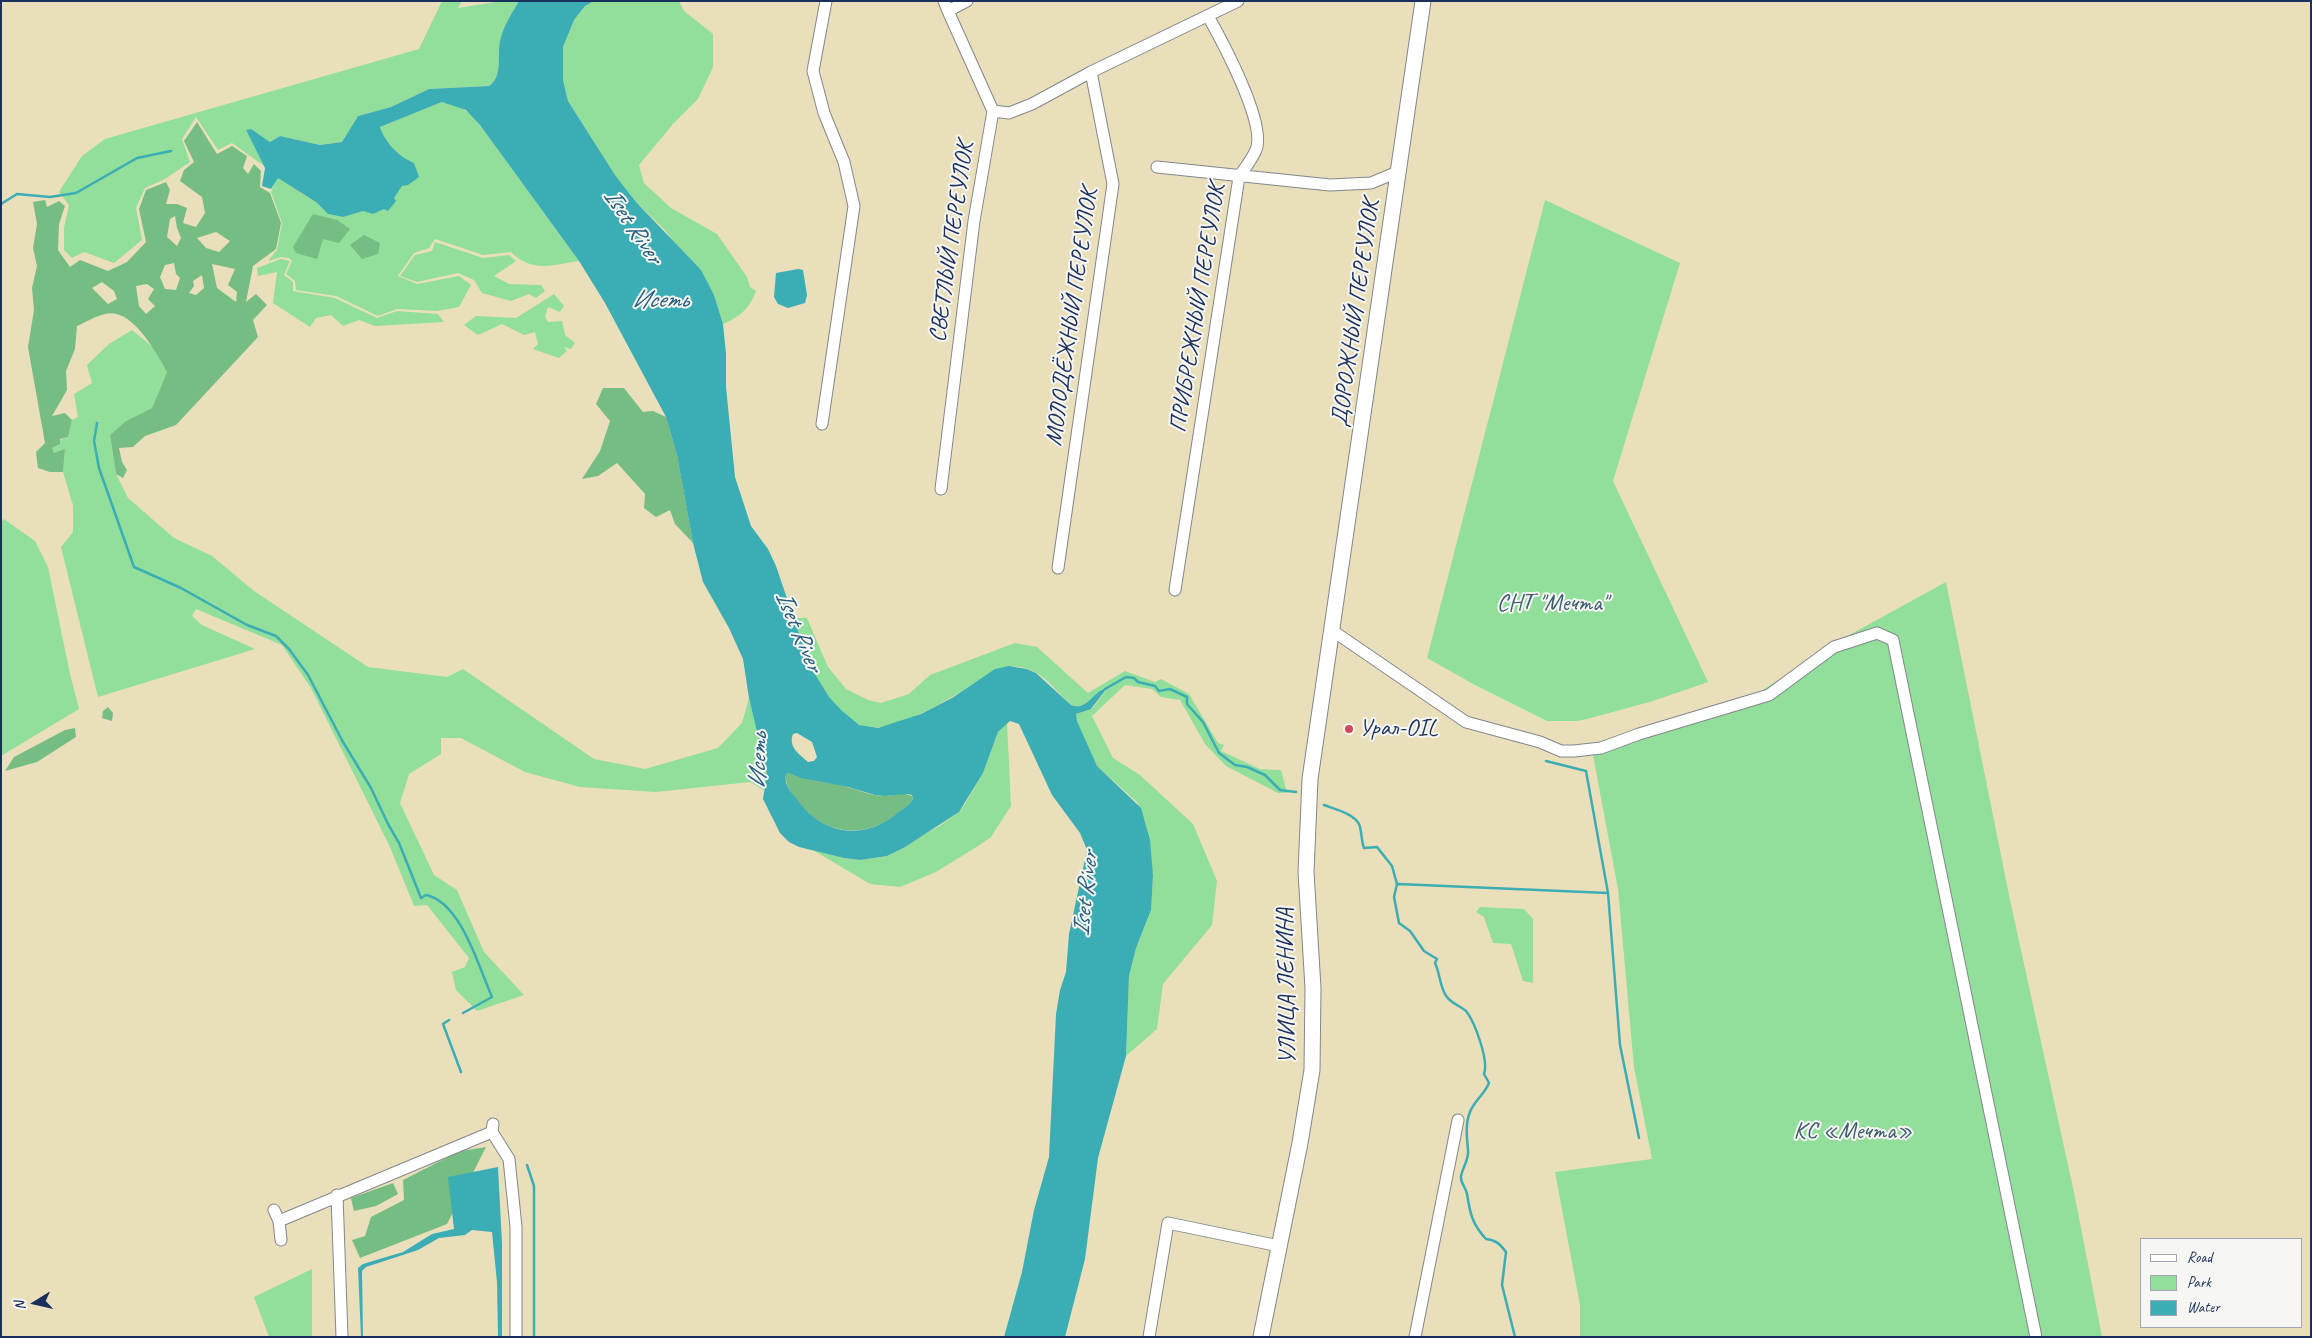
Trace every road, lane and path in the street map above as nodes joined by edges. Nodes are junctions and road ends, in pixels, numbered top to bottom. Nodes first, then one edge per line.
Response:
1 (826, 1) edge
2 (967, 1) edge
3 (1238, 1) edge
4 (1423, 1) edge
5 (946, 6) edge
6 (1208, 16) junction
7 (1092, 72) junction
8 (993, 111) junction
9 (1157, 167) dead end
10 (1400, 171) junction
11 (1240, 177) junction
12 (822, 424) dead end
13 (941, 489) dead end
14 (1058, 568) dead end
15 (1174, 590) dead end
16 (1333, 631) junction
17 (1458, 1120) dead end
18 (337, 1195) junction
19 (274, 1210) dead end
20 (279, 1221) junction
21 (281, 1240) dead end
22 (1279, 1246) junction
23 (342, 1337) edge
24 (516, 1337) edge
25 (1149, 1337) edge
26 (1261, 1337) edge
27 (1415, 1337) edge
28 (2036, 1337) edge

1 - 12 street
2 - 5 street
3 - 6 street
4 - 10 main road, ДОРОЖНЫЙ ПЕРЕУЛОК
5 - 8 street, СВЕТЛЫЙ ПЕРЕУЛОК
6 - 7 street
6 - 11 street, ПРИБРЕЖНЫЙ ПЕРЕУЛОК
7 - 8 street
7 - 14 street, МОЛОДЁЖНЫЙ ПЕРЕУЛОК
8 - 13 street, СВЕТЛЫЙ ПЕРЕУЛОК
9 - 11 street
10 - 11 street
10 - 16 main road, ДОРОЖНЫЙ ПЕРЕУЛОК
11 - 15 street, ПРИБРЕЖНЫЙ ПЕРЕУЛОК
16 - 22 main road, УЛИЦА ЛЕНИНА
16 - 28 street
17 - 27 street
18 - 20 street
18 - 23 street
18 - 24 street
19 - 20 street
20 - 21 street
22 - 25 street
22 - 26 main road, УЛИЦА ЛЕНИНА

